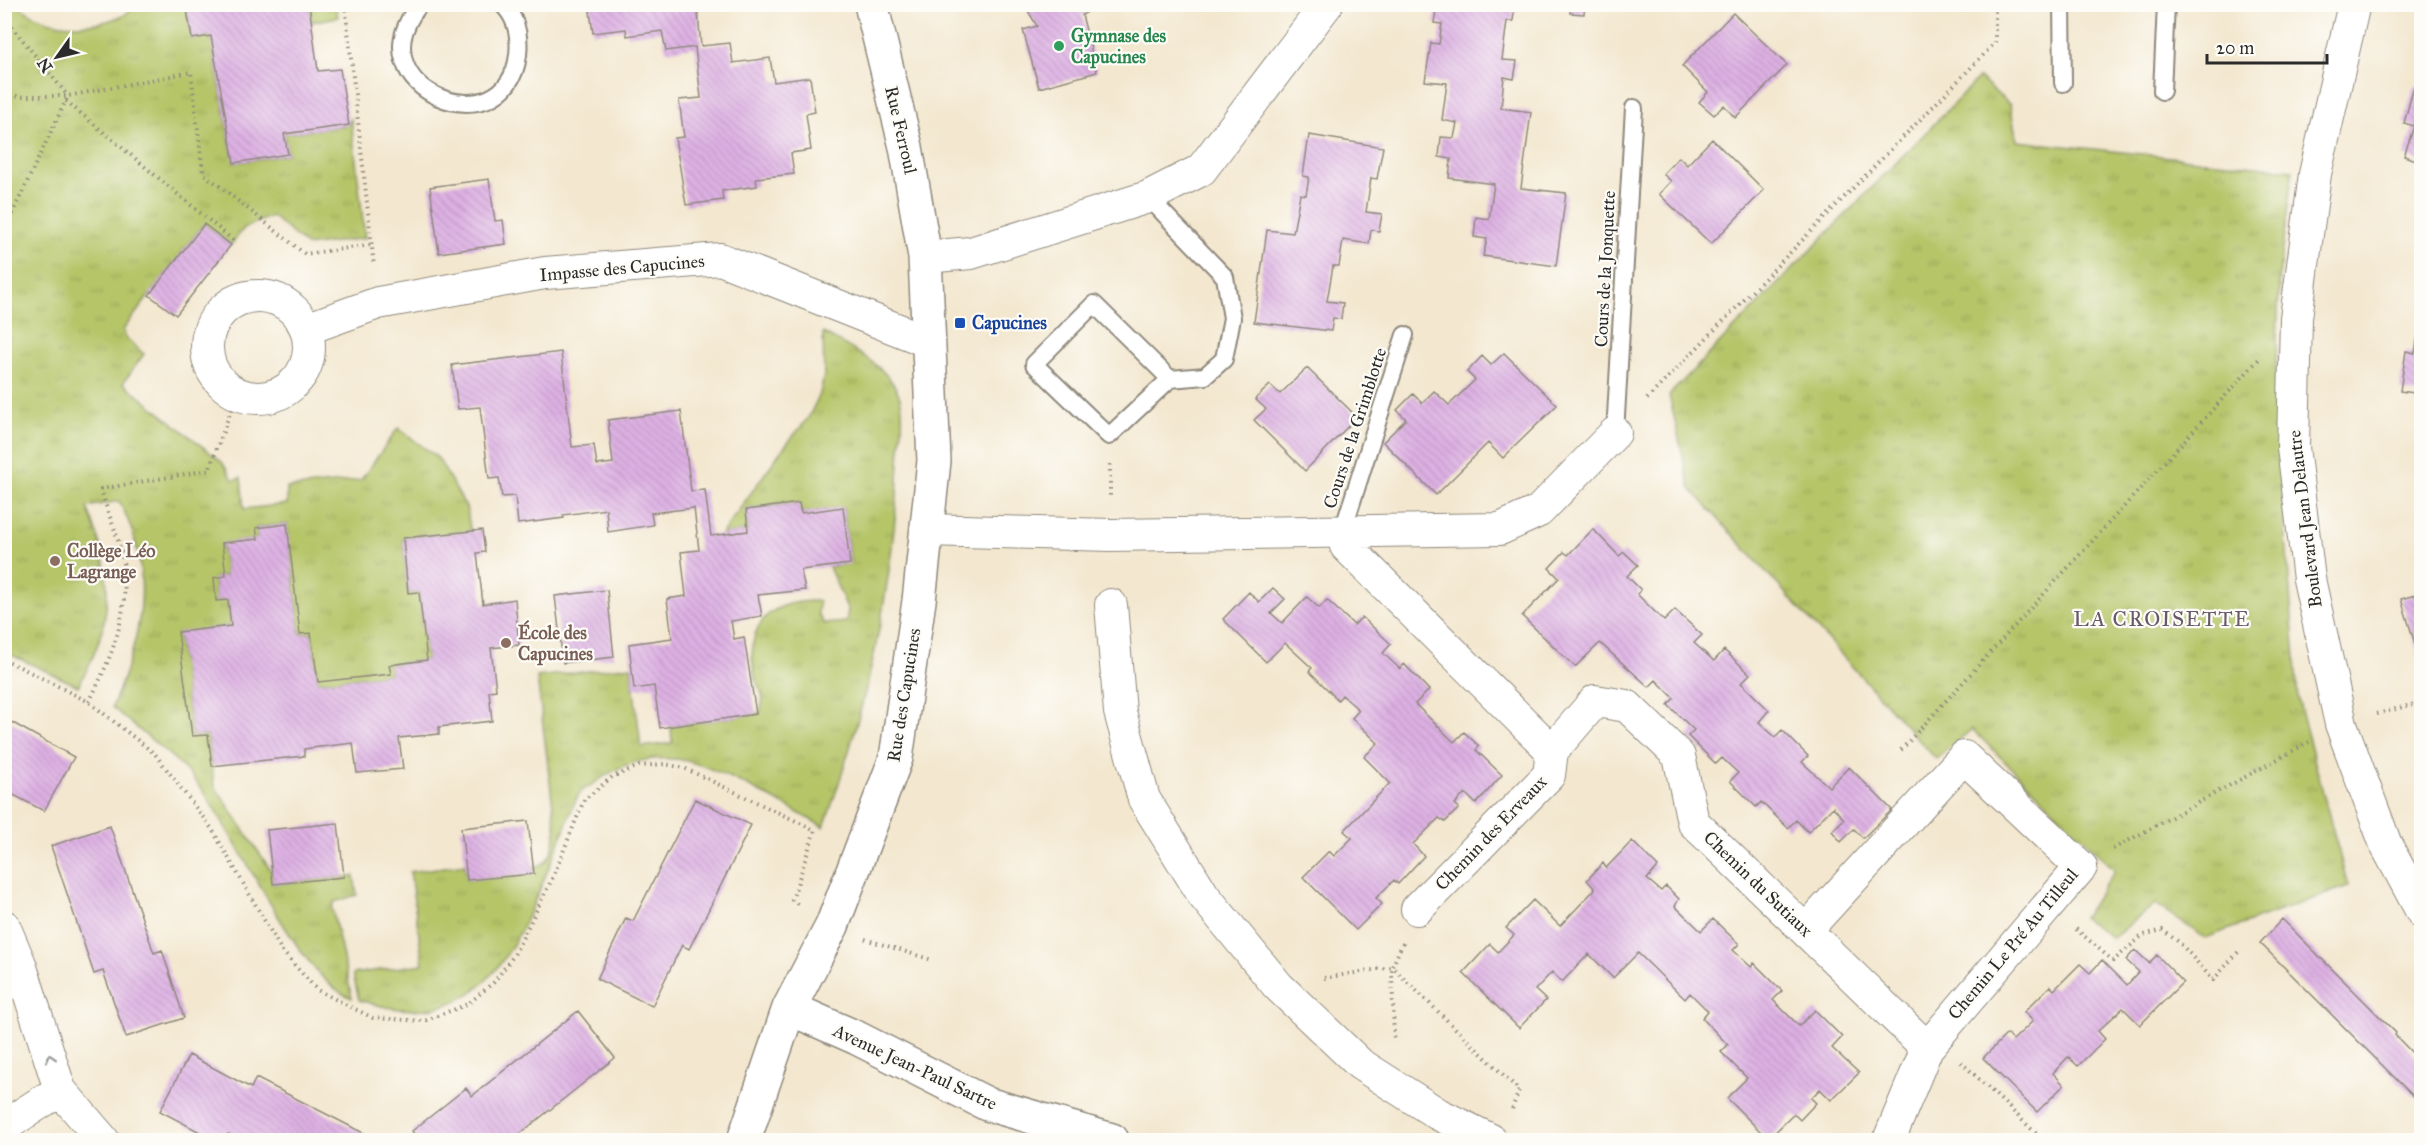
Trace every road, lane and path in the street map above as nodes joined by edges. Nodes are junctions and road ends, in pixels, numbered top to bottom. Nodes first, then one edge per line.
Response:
1 (345, 4) edge
2 (420, 4) edge
3 (502, 4) edge
4 (870, 4) edge
5 (1327, 4) edge
6 (1995, 4) edge
7 (2062, 4) edge
8 (2166, 4) edge
9 (2354, 4) edge
10 (4, 17) edge
11 (2063, 83) dead end
12 (2162, 91) dead end
13 (4, 96) edge
14 (67, 98) junction
15 (1634, 108) dead end
16 (1148, 197) junction
17 (4, 222) edge
18 (234, 241) dead end
19 (371, 245) junction
20 (925, 257) junction
21 (378, 303) junction
22 (2296, 318) junction
23 (306, 329) junction
24 (1404, 335) dead end
25 (929, 342) junction
26 (1170, 379) junction
27 (237, 394) junction
28 (1615, 433) junction
29 (926, 530) junction
30 (1342, 533) junction
31 (1111, 605) dead end
32 (4, 659) edge
33 (89, 702) junction
34 (2421, 702) edge
35 (2341, 724) junction
36 (1901, 750) dead end
37 (1552, 751) junction
38 (2080, 867) junction
39 (2048, 905) junction
40 (1417, 909) joint
41 (2421, 912) edge
42 (4, 926) edge
43 (832, 926) junction
44 (1806, 930) junction
45 (2240, 950) dead end
46 (932, 960) dead end
47 (1392, 967) junction
48 (1278, 986) junction
49 (789, 1008) junction
50 (1931, 1042) junction
51 (1395, 1086) junction
52 (60, 1090) junction
53 (1500, 1130) edge
54 (4, 1131) edge
55 (103, 1140) edge
56 (744, 1140) edge
57 (1112, 1140) edge
58 (1889, 1140) edge
59 (2043, 1140) edge

1 - 19 path
2 - 3 lane
4 - 20 street, Rue Ferroul
5 - 16 street
6 - 28 path
7 - 11 lane
8 - 12 lane
9 - 22 street, Boulevard Jean Delautre
10 - 14 path
13 - 14 path
14 - 17 path
14 - 18 path
14 - 19 path
15 - 28 lane, Cours de la Jonquette
16 - 20 street
16 - 26 lane
19 - 21 path
20 - 25 street, Rue des Capucines
21 - 23 street, Impasse des Capucines
21 - 25 street, Impasse des Capucines
22 - 35 street, Boulevard Jean Delautre
22 - 36 path
23 - 27 street
23 - 27 street
24 - 30 lane, Cours de la Grimblotte
25 - 29 street, Rue des Capucines
26 - 26 lane
27 - 33 path
28 - 30 street
29 - 30 street
29 - 43 street, Rue des Capucines
30 - 37 street
31 - 48 street
32 - 33 path
33 - 43 path
34 - 35 path
35 - 38 path
35 - 41 street, Boulevard Jean Delautre
37 - 40 street, Chemin des Erveaux
37 - 44 street, Chemin du Sutiaux
38 - 39 street, Chemin Le Pré Au Tilleul
38 - 44 street, Chemin Le Pré Au Tilleul
39 - 45 path
39 - 50 street, Chemin Le Pré Au Tilleul
40 - 47 path
52 -> 42 street
43 - 46 path
43 - 49 street, Rue des Capucines
44 - 50 street, Chemin du Sutiaux
47 - 48 path
47 - 51 path
47 - 53 path
48 - 51 street
49 - 56 street, Rue des Capucines
49 - 57 street, Avenue Jean-Paul Sartre
50 - 58 street, Chemin Le Pré Au Tilleul
50 - 59 path
51 - 53 street
52 - 54 street
52 - 55 street

